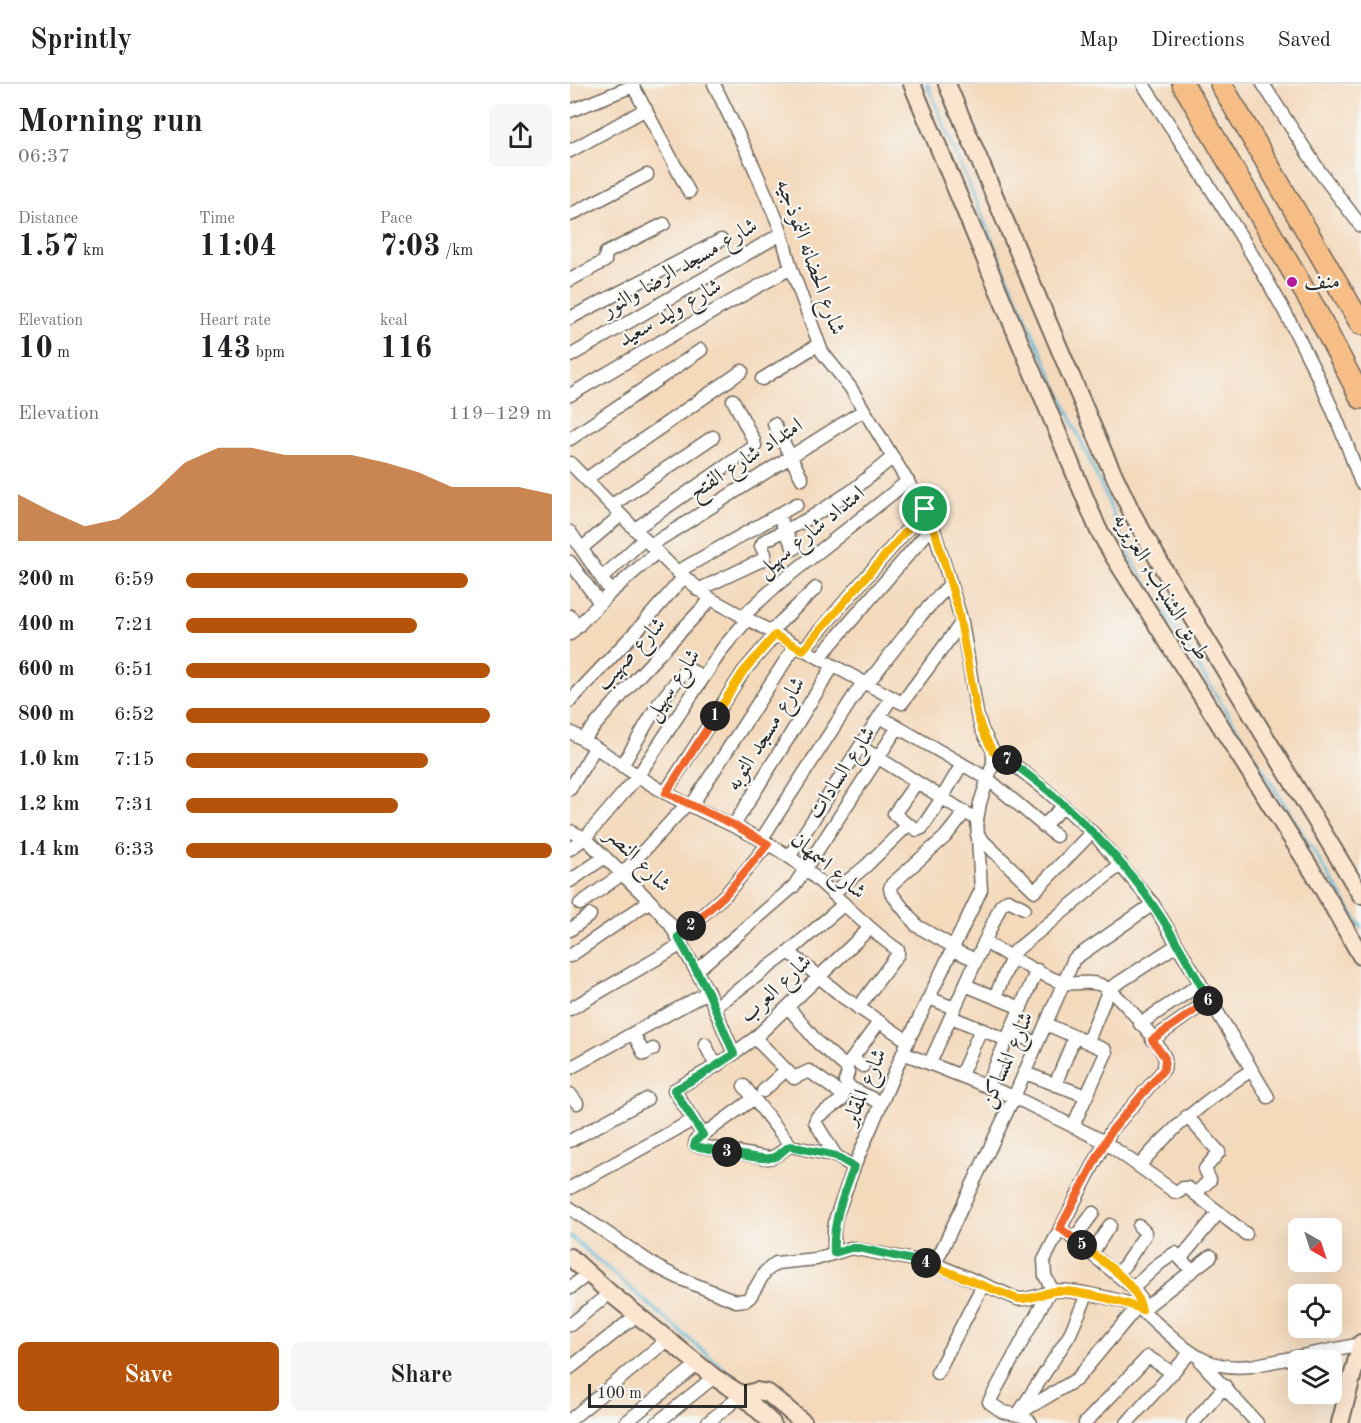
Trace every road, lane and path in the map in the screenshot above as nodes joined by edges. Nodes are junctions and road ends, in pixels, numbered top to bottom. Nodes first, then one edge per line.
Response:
1 (714, 84) edge
2 (912, 84) edge
3 (947, 84) edge
4 (1143, 84) edge
5 (1183, 84) edge
6 (1221, 84) edge
7 (1263, 84) edge
8 (633, 85) edge
9 (646, 109) junction
10 (570, 111) edge
11 (570, 151) edge
12 (647, 175) dead end
13 (689, 192) dead end
14 (570, 215) edge
15 (664, 224) dead end
16 (1361, 226) edge
17 (781, 234) junction
18 (721, 240) dead end
19 (792, 268) junction
20 (570, 280) edge
21 (570, 318) edge
22 (1361, 324) edge
23 (819, 344) junction
24 (701, 350) dead end
25 (570, 356) edge
26 (742, 371) dead end
27 (762, 379) dead end
28 (570, 395) edge
29 (1361, 398) edge
30 (733, 400) dead end
31 (864, 410) junction
32 (774, 424) dead end
33 (713, 437) dead end
34 (570, 439) edge
35 (790, 455) junction
36 (893, 457) junction
37 (570, 463) edge
38 (586, 479) junction
39 (802, 479) dead end
40 (908, 481) junction
41 (1361, 483) edge
42 (797, 504) dead end
43 (612, 505) junction
44 (925, 509) junction
45 (621, 515) junction
46 (778, 515) junction
47 (933, 526) junction
48 (635, 529) junction
49 (785, 530) junction
50 (570, 532) edge
51 (651, 545) junction
52 (582, 549) junction
53 (794, 549) dead end
54 (570, 562) edge
55 (680, 575) junction
56 (602, 578) junction
57 (951, 583) junction
58 (816, 588) dead end
59 (698, 590) junction
60 (611, 592) junction
61 (711, 599) junction
62 (600, 603) junction
63 (570, 616) edge
64 (745, 618) junction
65 (962, 622) junction
66 (574, 630) edge
67 (772, 634) junction
68 (799, 648) junction
69 (819, 658) junction
70 (833, 666) junction
71 (704, 677) junction
72 (865, 683) junction
73 (892, 697) junction
74 (570, 700) edge
75 (657, 706) junction
76 (677, 717) junction
77 (880, 717) junction
78 (898, 727) junction
79 (570, 732) edge
80 (583, 739) junction
81 (861, 747) junction
82 (595, 748) junction
83 (993, 752) junction
84 (878, 758) junction
85 (962, 764) junction
86 (622, 766) junction
87 (638, 776) junction
88 (988, 779) junction
89 (916, 782) junction
90 (570, 789) edge
91 (666, 793) junction
92 (942, 798) junction
93 (689, 805) junction
94 (1064, 806) junction
95 (965, 812) junction
96 (977, 820) junction
97 (734, 825) junction
98 (908, 825) junction
99 (1043, 826) junction
100 (570, 831) edge
101 (1092, 832) junction
102 (977, 835) junction
103 (1056, 836) dead end
104 (585, 838) junction
105 (765, 842) junction
106 (570, 849) edge
107 (605, 857) junction
108 (789, 857) junction
109 (1121, 864) junction
110 (805, 869) junction
111 (622, 874) junction
112 (570, 880) edge
113 (833, 893) junction
114 (1361, 895) edge
115 (650, 901) junction
116 (580, 904) dead end
117 (1153, 904) junction
118 (843, 905) junction
119 (1024, 908) dead end
120 (590, 915) dead end
121 (870, 928) junction
122 (570, 930) edge
123 (680, 940) junction
124 (984, 942) junction
125 (1177, 945) junction
126 (953, 949) junction
127 (789, 952) junction
128 (570, 956) edge
129 (1011, 956) junction
130 (1361, 956) edge
131 (976, 960) junction
132 (697, 970) junction
133 (1037, 970) junction
134 (818, 978) junction
135 (1064, 983) junction
136 (1200, 984) junction
137 (965, 985) junction
138 (1109, 989) junction
139 (708, 992) junction
140 (995, 997) junction
141 (929, 998) junction
142 (1209, 1000) junction
143 (715, 1007) junction
144 (788, 1007) junction
145 (858, 1008) junction
146 (1021, 1008) junction
147 (570, 1009) edge
148 (952, 1012) junction
149 (879, 1022) junction
150 (1046, 1024) junction
151 (1140, 1024) junction
152 (981, 1029) junction
153 (633, 1034) junction
154 (1009, 1036) junction
155 (1075, 1036) junction
156 (755, 1038) junction
157 (1152, 1040) junction
158 (1088, 1041) junction
159 (1037, 1043) junction
160 (705, 1044) dead end
161 (905, 1047) junction
162 (653, 1049) dead end
163 (734, 1054) junction
164 (930, 1063) junction
165 (854, 1064) junction
166 (716, 1066) junction
167 (570, 1068) edge
168 (786, 1070) junction
169 (1252, 1070) junction
170 (1025, 1073) junction
171 (961, 1075) junction
172 (987, 1085) junction
173 (1055, 1085) junction
174 (744, 1086) dead end
175 (845, 1091) junction
176 (758, 1095) junction
177 (1014, 1096) junction
178 (1086, 1096) junction
179 (1268, 1096) dead end
180 (647, 1099) dead end
181 (881, 1103) junction
182 (1187, 1116) junction
183 (693, 1120) junction
184 (1073, 1126) junction
185 (703, 1135) junction
186 (570, 1141) edge
187 (1105, 1142) junction
188 (790, 1146) junction
189 (836, 1156) junction
190 (1138, 1166) junction
191 (854, 1167) junction
192 (570, 1188) edge
193 (1195, 1194) junction
194 (570, 1208) edge
195 (1219, 1212) junction
196 (1093, 1213) dead end
197 (1110, 1225) dead end
198 (1139, 1226) dead end
199 (1060, 1228) junction
200 (1246, 1234) dead end
201 (1074, 1239) junction
202 (834, 1253) junction
203 (1092, 1253) junction
204 (1211, 1256) dead end
205 (570, 1258) edge
206 (1181, 1258) junction
207 (935, 1264) junction
208 (1192, 1271) junction
209 (588, 1274) junction
210 (1118, 1275) junction
211 (982, 1285) junction
212 (570, 1288) edge
213 (1133, 1288) junction
214 (1050, 1292) junction
215 (610, 1293) junction
216 (1087, 1295) junction
217 (1140, 1309) junction
218 (637, 1315) junction
219 (570, 1325) edge
220 (667, 1340) junction
221 (1361, 1343) edge
222 (1194, 1356) junction
223 (698, 1364) junction
224 (570, 1368) edge
225 (937, 1373) dead end
226 (1173, 1373) junction
227 (714, 1377) junction
228 (1225, 1386) junction
229 (749, 1393) junction
230 (1018, 1414) junction
231 (570, 1420) edge
232 (765, 1421) edge
233 (625, 1423) edge
234 (657, 1423) edge
235 (707, 1423) edge
236 (804, 1423) edge
237 (1031, 1423) edge
238 (1085, 1423) edge
239 (1127, 1423) edge
240 (1193, 1423) edge
241 (1257, 1423) edge
242 (1340, 1423) edge

1 - 17 street, شارع الحضانه النموذجيه
2 - 130 street, طريق الشنباب, العزيزيه
3 - 114 street, طريق الشنباب, العزيزيه
4 - 41 street
5 - 29 highway
6 - 22 highway
7 - 16 street
8 - 9 street
8 - 10 street
9 - 11 street
9 - 13 street
12 - 14 street
15 - 20 street
17 - 19 street, شارع الحضانه النموذجيه
17 - 25 street, شارع مسجد الرضا والنور
18 - 21 street
19 - 23 street, شارع الحضانه النموذجيه
19 - 28 street, شارع وليد سعيد
23 - 27 street
23 - 31 street, شارع الحضانه النموذجيه
24 - 34 street
26 - 38 street
30 - 48 street
31 - 35 street, امتداد شارع الفتح
31 - 36 street, شارع الحضانه النموذجيه
32 - 35 street
33 - 43 street
35 - 39 street
35 - 51 street, امتداد شارع الفتح
36 - 40 street, شارع الحضانه النموذجيه
36 - 49 street
37 - 38 street
38 - 43 street
40 - 44 street, شارع الحضانه النموذجيه
40 - 64 street, امتداد شارع سهيل
42 - 46 street
43 - 45 street
44 - 47 street, شارع الحضانه النموذجيه
44 - 68 street
45 - 48 street
45 - 52 street
46 - 49 street
46 - 55 street
47 - 57 street, شارع الحضانه النموذجيه
47 - 69 street
48 - 51 street
49 - 53 street
49 - 59 street
50 - 52 street
51 - 55 street
51 - 56 street
51 - 60 street
52 - 56 street
54 - 62 street
55 - 59 street
55 - 74 street
56 - 60 street
57 - 65 street, شارع الحضانه النموذجيه
57 - 72 street
58 - 67 street
59 - 61 street
60 - 62 street
61 - 64 street
61 - 80 street, شارع صهيب
62 - 66 street
63 - 66 street
64 - 67 street
64 - 71 street, شارع سهيل
65 - 73 street
65 - 83 street, شارع الحضانه النموذجيه
67 - 68 street
67 - 91 street
68 - 69 street
68 - 93 street
69 - 70 street
70 - 72 street
70 - 97 street, شارع مسجد التوبه
71 - 75 street
71 - 76 street, شارع سهيل
72 - 73 street
72 - 105 street
73 - 77 street
75 - 76 street
75 - 86 street
76 - 87 street, شارع سهيل
77 - 78 street
77 - 81 street
78 - 84 street, شارع السادات
78 - 85 street
79 - 80 street, شارع اسمهان
80 - 82 street, شارع اسمهان
81 - 84 street
81 - 108 street
82 - 86 street, شارع اسمهان
82 - 90 street
83 - 88 street
83 - 94 street
84 - 89 street
84 - 110 street, شارع السادات
85 - 88 street
85 - 92 street
86 - 87 street, شارع اسمهان
87 - 91 street, شارع اسمهان
87 - 104 street, شارع سهيل
88 - 96 street
88 - 99 street
89 - 92 street
89 - 98 street
91 - 93 street, شارع اسمهان
92 - 95 street
92 - 98 street
93 - 97 street, شارع اسمهان
93 - 111 street
94 - 99 street
94 - 101 street
95 - 96 street
95 - 126 street
96 - 102 street
97 - 105 street, شارع اسمهان
98 - 113 street
99 - 103 street
100 - 104 street, شارع النصر
101 - 102 street
101 - 109 street
102 - 126 street
104 - 106 street, شارع سهيل
104 - 107 street, شارع النصر
105 - 108 street, شارع اسمهان
105 - 123 street
107 - 111 street, شارع النصر
107 - 112 street
108 - 110 street, شارع اسمهان
109 - 117 street
109 - 129 street
110 - 113 street, شارع اسمهان
110 - 132 street, شارع السادات
111 - 115 street, شارع النصر
111 - 116 street
113 - 118 street, شارع اسمهان
115 - 123 street, شارع النصر
115 - 128 street
117 - 125 street
117 - 135 street, شارع المساكن
118 - 121 street, شارع اسمهان
118 - 127 street
119 - 124 street
120 - 122 street
121 - 134 street, شارع العرب
121 - 145 street, شارع اسمهان
123 - 132 street, شارع النصر
123 - 147 street
124 - 129 street
124 - 131 street
125 - 136 street
125 - 138 street
126 - 131 street
126 - 141 street
127 - 134 street
127 - 143 street
129 - 133 street
129 - 140 street
131 - 137 street
132 - 139 street, شارع النصر
133 - 135 street
133 - 146 street
134 - 144 street, شارع العرب
134 - 145 street
135 - 138 street
135 - 150 street, شارع المساكن
136 - 142 street
136 - 151 street
137 - 140 street
137 - 148 street
138 - 151 street
138 - 158 street
139 - 143 street, شارع النصر
139 - 153 street
140 - 146 street
141 - 148 street
141 - 161 street
142 - 157 street
142 - 169 street
143 - 163 street, شارع النصر
144 - 156 street, شارع العرب
144 - 165 street
145 - 149 street
146 - 154 street
148 - 152 street
148 - 164 street
149 - 161 street
149 - 165 street
150 - 155 street
150 - 159 street, شارع المساكن
151 - 157 street
152 - 154 street
152 - 171 street
153 - 162 street
153 - 167 street
154 - 159 street
154 - 172 street
155 - 158 street
155 - 173 street
156 - 163 street, شارع العرب
156 - 168 street
157 - 187 street
158 - 178 street
159 - 170 street, شارع المساكن
160 - 166 street
161 - 164 street
161 - 181 street, شارع المقابر
163 - 166 street, شارع العرب
164 - 171 street
165 - 175 street
166 - 183 street, شارع العرب
168 - 175 street
168 - 176 street
169 - 179 street
169 - 182 street
170 - 173 street
170 - 177 street, شارع المساكن
171 - 172 street
172 - 177 street
173 - 178 street
174 - 176 street
175 - 181 street
175 - 189 street
176 - 185 street
176 - 188 street
177 - 184 street
177 - 207 street, شارع المساكن
178 - 184 street
180 - 186 street
181 - 191 street, شارع المقابر
182 - 190 street
182 - 193 street
183 - 185 street
183 - 192 street
184 - 187 street
185 - 188 street
187 - 190 street
187 - 199 street
188 - 189 street
189 - 191 street
190 - 193 street
191 - 202 street, شارع المقابر
193 - 195 street
194 - 202 street
195 - 200 street
195 - 206 street
196 - 201 street
197 - 203 street
198 - 210 street
199 - 201 street
199 - 214 street
201 - 203 street
202 - 207 street
203 - 210 street
204 - 208 street
205 - 209 street
206 - 208 street
206 - 213 street
207 - 211 street
208 - 217 street
209 - 212 street
209 - 215 street
210 - 213 street
211 - 214 street
211 - 225 street
213 - 217 street
214 - 216 street
214 - 230 street
215 - 218 street
215 - 219 street
216 - 217 street
216 - 230 street
217 - 222 street
217 - 230 street
218 - 220 street
218 - 224 street
220 - 223 street
220 - 231 street
221 - 222 street
221 - 242 street
222 - 226 street
222 - 228 street
223 - 227 street
223 - 233 street
226 - 238 street
226 - 239 street
227 - 229 street
227 - 234 street
228 - 240 street
228 - 241 street
229 - 232 street
229 - 235 street
229 - 236 street
230 - 237 street

